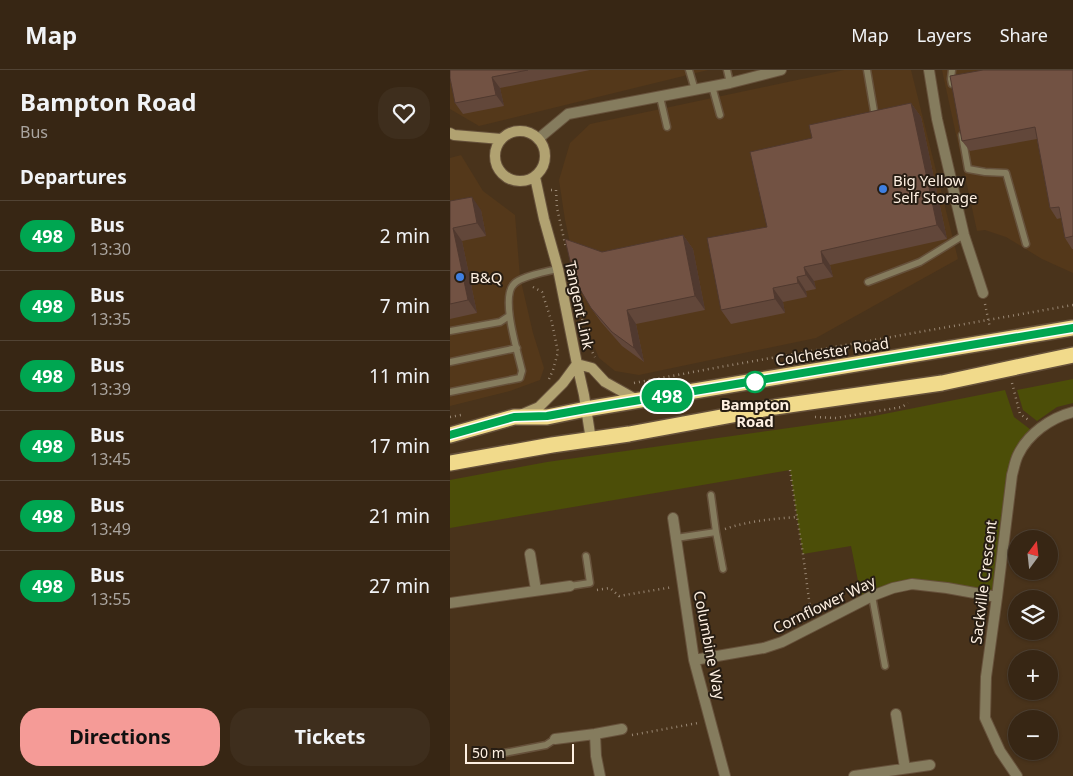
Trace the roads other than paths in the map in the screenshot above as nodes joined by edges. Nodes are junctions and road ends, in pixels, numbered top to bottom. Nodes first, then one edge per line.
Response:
1 (689, 70) edge
2 (727, 70) edge
3 (781, 70) edge
4 (867, 70) edge
5 (928, 70) edge
6 (952, 70) edge
7 (730, 83) junction
8 (712, 86) junction
9 (953, 88) edge
10 (695, 90) junction
11 (660, 97) junction
12 (720, 115) dead end
13 (875, 116) edge
14 (960, 124) edge
15 (667, 127) dead end
16 (450, 133) edge
17 (538, 138) junction
18 (501, 139) junction
19 (535, 177) junction
20 (964, 235) junction
21 (1026, 244) dead end
22 (558, 268) junction
23 (868, 282) dead end
24 (983, 293) road end
25 (509, 316) junction
26 (1073, 328) edge
27 (450, 331) edge
28 (517, 348) junction
29 (1073, 355) edge
30 (450, 362) edge
31 (576, 364) junction
32 (450, 392) edge
33 (639, 401) junction
34 (586, 409) junction
35 (1073, 412) edge
36 (514, 417) junction
37 (450, 435) edge
38 (591, 440) junction
39 (450, 463) edge
40 (711, 496) dead end
41 (673, 518) dead end
42 (716, 532) junction
43 (676, 538) junction
44 (530, 554) dead end
45 (586, 556) dead end
46 (723, 569) dead end
47 (570, 586) joint
48 (536, 590) junction
49 (872, 596) junction
50 (997, 597) junction
51 (450, 603) edge
52 (694, 660) junction
53 (885, 666) dead end
54 (896, 714) dead end
55 (622, 729) road end
56 (595, 734) junction
57 (555, 739) joint
58 (494, 755) dead end
59 (930, 765) dead end
60 (905, 768) junction
61 (600, 776) edge
62 (725, 776) edge
63 (854, 776) edge
64 (1017, 776) edge

1 - 10 lane
2 - 7 lane
3 - 7 street
4 - 13 lane
5 - 20 street
6 - 9 lane
7 - 8 street
8 - 10 street
8 - 12 lane
10 - 11 street
11 - 15 lane
11 - 17 street
14 - 21 lane
16 - 18 street
17 - 18 street
17 - 19 street
18 - 19 street
19 - 22 street, Tangent Link
20 - 23 lane
20 - 24 street
22 - 25 lane
22 - 31 street, Tangent Link
25 - 27 lane
25 - 28 lane
26 - 33 highway, Colchester Road
28 - 30 lane
28 - 32 lane
29 - 38 highway
31 - 33 street
31 - 34 street, Tangent Link
31 - 36 street
33 - 34 highway, Colchester Road
34 - 36 highway, Colchester Road
34 - 38 street, Tangent Link
35 - 50 street, Sackville Crescent
36 - 37 highway, Colchester Road
38 - 39 highway
40 - 42 lane
41 - 43 street, Columbine Way
42 - 43 lane
42 - 46 lane
43 - 52 street, Columbine Way
44 - 48 street
45 - 47 lane
47 - 48 street
48 - 51 street
49 - 50 street, Cornflower Way
49 - 52 street, Cornflower Way
49 - 53 lane
50 - 64 street, Sackville Crescent
52 - 62 street, Columbine Way
54 - 60 street
55 - 56 street
56 - 57 street
56 - 61 street
57 - 58 lane
59 - 60 street
60 - 63 street

